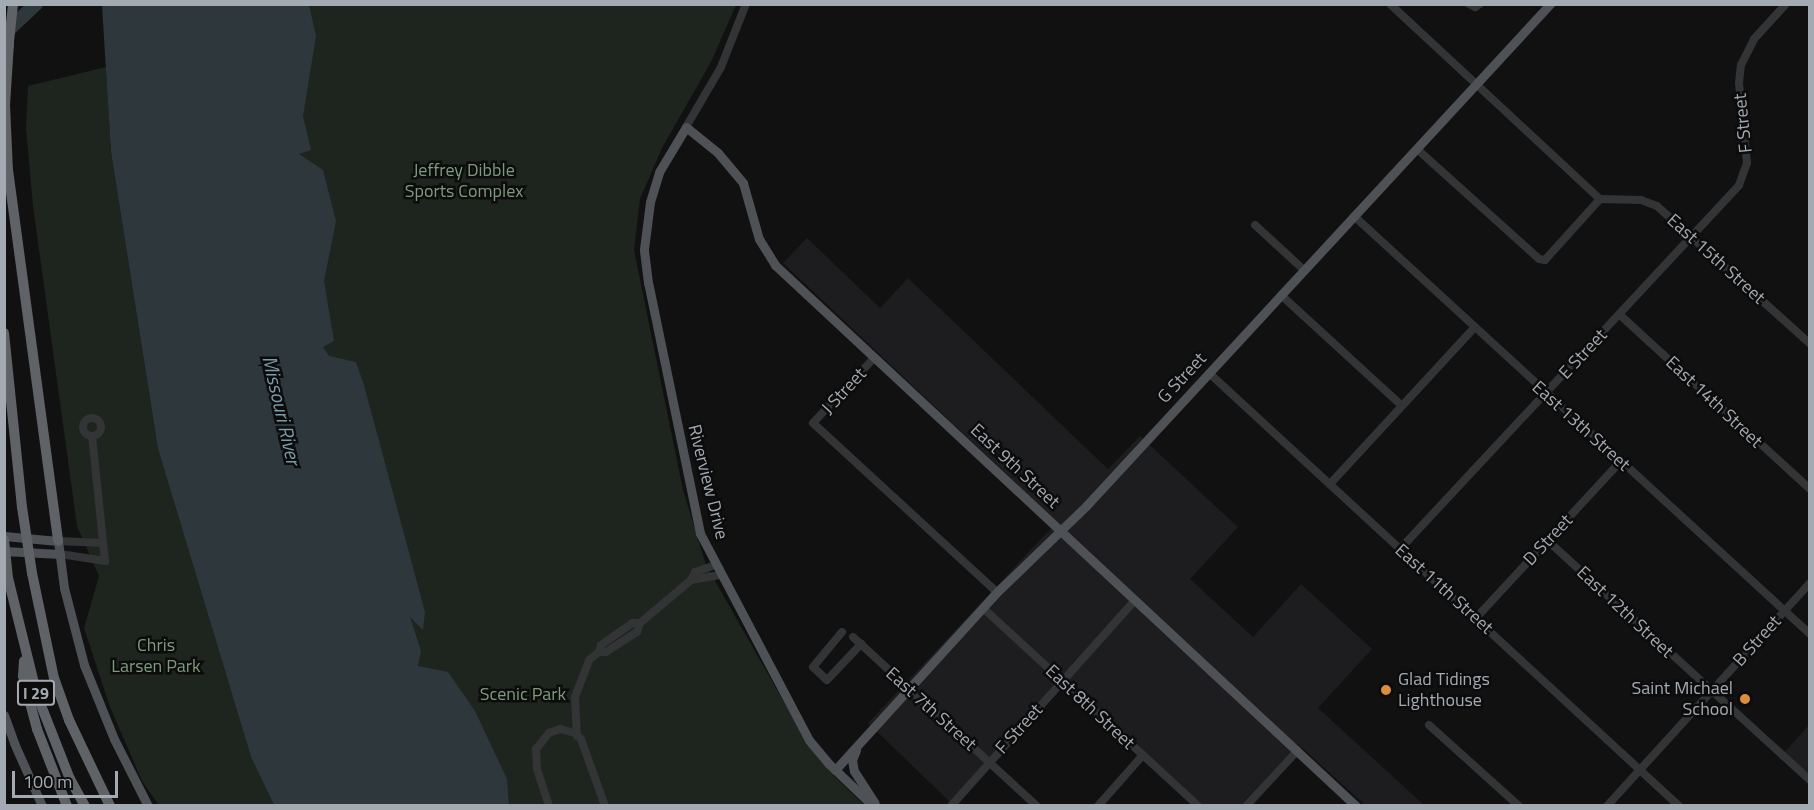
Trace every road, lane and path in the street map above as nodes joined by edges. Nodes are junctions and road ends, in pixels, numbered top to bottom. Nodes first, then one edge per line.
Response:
1 (13, 4) edge
2 (746, 4) edge
3 (1390, 4) edge
4 (1469, 4) edge
5 (1480, 4) edge
6 (1550, 4) edge
7 (1786, 4) edge
8 (9, 44) junction
9 (4, 84) edge
10 (1476, 84) junction
11 (686, 127) junction
12 (1417, 149) junction
13 (1600, 199) junction
14 (1354, 216) junction
15 (1255, 225) dead end
16 (1691, 237) junction
17 (1304, 270) junction
18 (1281, 294) junction
19 (1620, 315) junction
20 (1474, 328) junction
21 (4, 333) edge
22 (1809, 344) edge
23 (874, 358) junction
24 (1209, 373) junction
25 (1546, 394) junction
26 (1401, 405) junction
27 (92, 436) dead end
28 (1620, 462) junction
29 (1329, 484) junction
30 (1809, 489) edge
31 (1060, 530) junction
32 (4, 538) edge
33 (58, 540) junction
34 (1548, 541) junction
35 (104, 543) junction
36 (1400, 549) junction
37 (4, 551) edge
38 (60, 554) junction
39 (715, 566) junction
40 (720, 575) junction
41 (691, 580) junction
42 (1809, 583) edge
43 (997, 592) junction
44 (1135, 600) junction
45 (983, 608) junction
46 (1784, 611) junction
47 (1476, 618) junction
48 (842, 632) dead end
49 (1809, 634) edge
50 (852, 637) dead end
51 (861, 644) junction
52 (24, 649) junction
53 (1062, 681) junction
54 (909, 689) junction
55 (1711, 691) junction
56 (4, 715) edge
57 (1429, 725) dead end
58 (577, 736) junction
59 (857, 746) junction
60 (1298, 750) junction
61 (1143, 755) junction
62 (990, 762) junction
63 (1640, 769) junction
64 (835, 770) junction
65 (1809, 780) edge
66 (84, 803) edge
67 (145, 805) edge
68 (42, 806) edge
69 (67, 806) edge
70 (110, 806) edge
71 (549, 806) edge
72 (605, 806) edge
73 (874, 806) edge
74 (951, 806) edge
75 (1037, 806) edge
76 (1098, 806) edge
77 (1198, 806) edge
78 (1246, 806) edge
79 (1356, 806) edge
80 (1519, 806) edge
81 (1607, 806) edge
82 (1679, 806) edge

1 - 8 highway
2 - 11 street
3 - 10 street
4 - 5 street
6 - 10 main road, G Street
7 - 16 street, F Street
8 - 9 highway
8 - 33 highway
10 - 12 main road, G Street
10 - 13 street
11 - 23 main road, East 9th Street
11 - 39 main road, Riverview Drive
12 - 13 street
12 - 14 main road, G Street
13 - 16 street, East 15th Street
14 - 17 main road, G Street
14 - 20 street, East 13th Street
15 - 17 street
16 - 19 street, E Street
16 - 22 street, East 15th Street
17 - 18 main road, G Street
18 - 24 main road, G Street
18 - 26 street
19 - 25 street, E Street
19 - 30 street, East 14th Street
20 - 25 street, East 13th Street
20 - 26 street
21 - 70 highway, I 29, bridge
23 - 31 main road, East 9th Street
23 - 43 street, J Street
24 - 29 street, East 11th Street
24 - 31 main road, G Street
25 - 28 street, East 13th Street
25 - 36 street, E Street
26 - 29 street
27 - 35 street
28 - 34 street, D Street
28 - 46 street, East 13th Street
29 - 36 street, East 11th Street
31 - 43 main road, G Street
31 - 44 main road, East 9th Street
32 - 33 main road
32 - 52 highway, I 29, bridge
33 - 35 street
33 - 38 main road
34 - 47 street, D Street
34 - 55 street, East 12th Street
35 - 38 street
36 - 47 street, East 11th Street
37 - 38 main road
38 - 67 main road
39 - 40 main road, Riverview Drive
39 - 41 street
40 - 41 street
40 - 64 main road, Riverview Drive
41 - 58 street
42 - 46 street, B Street
43 - 45 main road, G Street
44 - 53 street, F Street
44 - 60 main road, East 9th Street
45 - 53 street, East 8th Street
45 - 54 main road, G Street
46 - 49 street, East 13th Street
46 - 55 street, B Street
47 - 63 street, East 11th Street
48 - 51 street
50 - 51 street, East 7th Street
51 - 54 street, East 7th Street
52 - 66 highway, I 29
52 - 69 highway
53 - 61 street, East 8th Street
53 - 62 street, F Street
54 - 59 main road, G Street
54 - 62 street, East 7th Street
55 - 63 street, B Street
55 - 65 street, East 12th Street
56 - 68 main road
57 - 80 street
58 - 71 street
58 - 72 street
59 - 64 main road, G Street
59 - 73 main road
60 - 78 street
60 - 79 main road, East 9th Street
61 - 76 street
61 - 77 street, East 8th Street
62 - 74 street, F Street
62 - 75 street, East 7th Street
63 - 81 street, B Street
63 - 82 street, East 11th Street
64 - 73 main road, Riverview Drive

